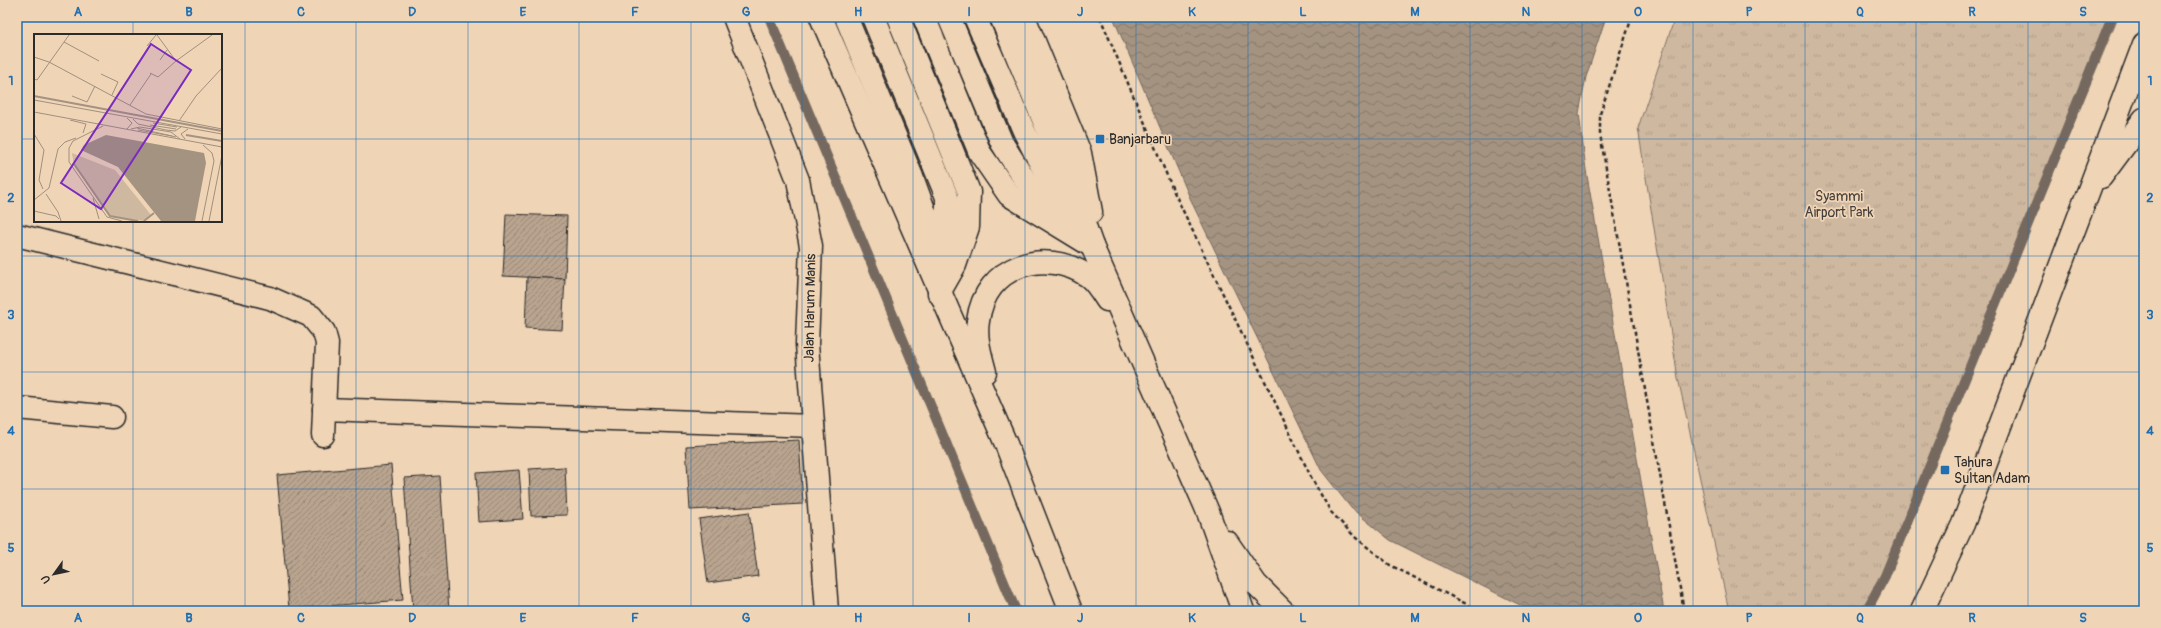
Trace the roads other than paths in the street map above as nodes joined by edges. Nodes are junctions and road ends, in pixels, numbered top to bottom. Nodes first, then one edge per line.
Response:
1 (734, 17) edge
2 (821, 17) edge
3 (846, 17) edge
4 (873, 17) edge
5 (898, 17) edge
6 (924, 17) edge
7 (949, 17) edge
8 (975, 17) edge
9 (1001, 17) edge
10 (1024, 17) edge
11 (2144, 44) edge
12 (2144, 119) edge
13 (2088, 194) junction
14 (17, 235) edge
15 (1092, 246) junction
16 (940, 293) junction
17 (1128, 329) junction
18 (17, 408) edge
19 (324, 409) junction
20 (112, 417) dead end
21 (813, 426) junction
22 (323, 435) dead end
23 (1006, 444) junction
24 (1208, 512) junction
25 (827, 611) edge
26 (1071, 611) edge
27 (1243, 611) edge
28 (1283, 611) edge
29 (1922, 611) edge

1 - 21 street, Jalan Harum Manis
2 - 16 street
3 - 16 street
4 - 16 street
5 - 16 street
6 - 15 street
7 - 15 street
8 - 15 street
9 - 15 street
10 - 15 street
11 - 13 street
12 - 13 street
13 - 29 street
14 - 19 street
15 - 17 street
16 - 23 street
17 - 23 street
17 - 24 street
18 - 20 street
19 - 21 street
19 - 22 street
21 - 25 street, Jalan Harum Manis
23 - 26 street
24 - 27 street
24 - 28 street

